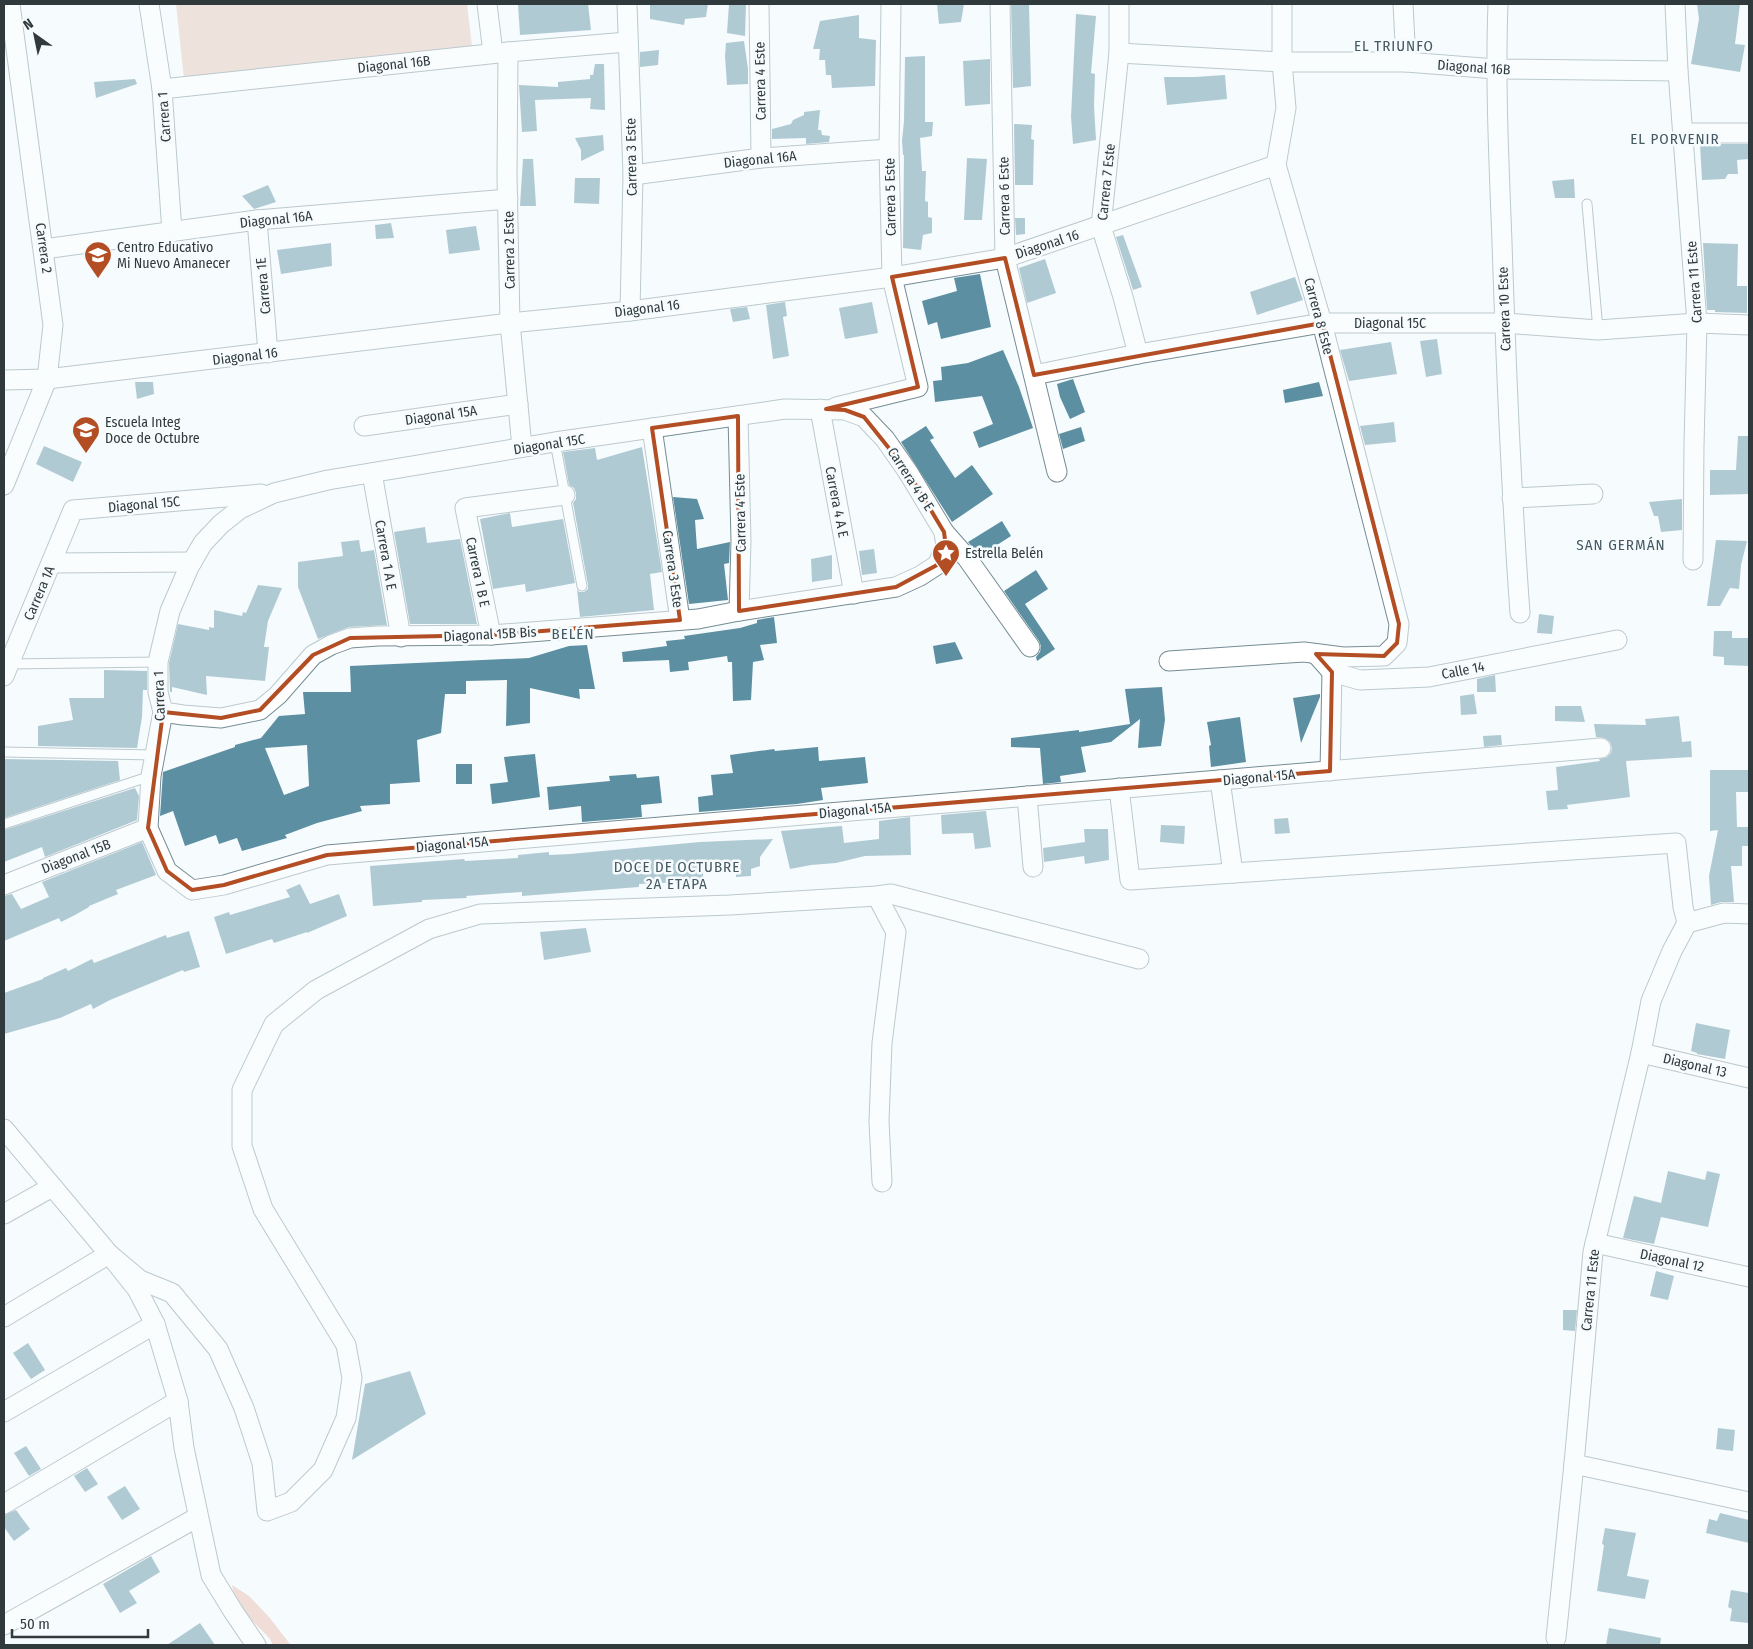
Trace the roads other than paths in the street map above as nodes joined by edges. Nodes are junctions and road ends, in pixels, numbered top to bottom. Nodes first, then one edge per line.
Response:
1 (10, 4) edge
2 (149, 4) edge
3 (487, 4) edge
4 (626, 4) edge
5 (759, 4) edge
6 (891, 4) edge
7 (1000, 4) edge
8 (1119, 4) edge
9 (1282, 4) edge
10 (1403, 4) edge
11 (1498, 4) edge
12 (1675, 4) edge
13 (628, 42) junction
14 (501, 53) junction
15 (1120, 53) junction
16 (1282, 62) junction
17 (1406, 62) junction
18 (1496, 69) junction
19 (1678, 71) junction
20 (162, 89) junction
21 (13, 97) edge
22 (1683, 132) junction
23 (1749, 133) edge
24 (889, 150) junction
25 (761, 158) junction
26 (1276, 165) junction
27 (632, 175) junction
28 (508, 199) junction
29 (1587, 204) dead end
30 (257, 220) junction
31 (1101, 226) junction
32 (172, 232) junction
33 (44, 249) junction
34 (1005, 258) junction
35 (892, 277) junction
36 (630, 310) junction
37 (510, 323) junction
38 (1322, 323) junction
39 (1504, 323) junction
40 (1697, 323) junction
41 (1749, 325) edge
42 (1598, 330) junction
43 (268, 353) junction
44 (1138, 354) junction
45 (1034, 375) junction
46 (47, 379) junction
47 (4, 380) edge
48 (918, 386) joint
49 (518, 404) junction
50 (823, 409) junction
51 (738, 416) junction
52 (864, 417) joint
53 (364, 426) dead end
54 (652, 428) junction
55 (555, 442) junction
56 (522, 447) junction
57 (1057, 472) dead end
58 (372, 473) junction
59 (6, 477) edge
60 (274, 493) junction
61 (565, 494) junction
62 (1593, 494) dead end
63 (1512, 498) junction
64 (73, 510) joint
65 (945, 540) junction
66 (1694, 560) dead end
67 (52, 563) junction
68 (191, 565) junction
69 (582, 586) dead end
70 (854, 594) junction
71 (739, 610) junction
72 (1520, 614) dead end
73 (680, 620) junction
74 (491, 635) junction
75 (401, 637) junction
76 (1617, 640) dead end
77 (1030, 647) dead end
78 (1316, 654) junction
79 (1169, 661) dead end
80 (158, 662) junction
81 (6, 670) edge
82 (1332, 672) junction
83 (162, 712) junction
84 (1601, 748) dead end
85 (4, 752) edge
86 (155, 755) junction
87 (1330, 771) junction
88 (151, 776) junction
89 (1220, 780) junction
90 (1119, 788) junction
91 (1027, 796) junction
92 (4, 824) edge
93 (148, 828) junction
94 (1033, 867) dead end
95 (1233, 873) junction
96 (4, 884) edge
97 (877, 896) junction
98 (1749, 914) edge
99 (1687, 923) junction
100 (1139, 959) dead end
101 (1642, 1053) junction
102 (1749, 1078) edge
103 (4, 1129) edge
104 (882, 1182) dead end
105 (52, 1187) junction
106 (4, 1214) edge
107 (1595, 1243) junction
108 (109, 1254) junction
109 (1749, 1277) edge
110 (4, 1318) edge
111 (155, 1324) junction
112 (178, 1401) junction
113 (4, 1412) edge
114 (1574, 1464) junction
115 (1749, 1502) edge
116 (4, 1504) edge
117 (198, 1517) junction
118 (4, 1624) edge
119 (1556, 1638) dead end
120 (256, 1645) edge

1 - 21 street, Carrera 2
2 - 20 street, Carrera 1
3 - 14 street, Carrera 2 Este
4 - 13 street, Carrera 3 Este
5 - 25 street, Carrera 4 Este
6 - 24 street, Carrera 5 Este
7 - 34 street, Carrera 6 Este
8 - 15 street, Carrera 7 Este
9 - 16 street, Carrera 8 Este
10 - 17 street
11 - 18 street, Carrera 10 Este
12 - 19 street, Carrera 11 Este
13 - 14 street, Diagonal 16B
13 - 27 street, Carrera 3 Este
14 - 20 street, Diagonal 16B
14 - 28 street, Carrera 2 Este
15 - 16 street, Diagonal 16B
15 - 31 street, Carrera 7 Este
16 - 17 street, Diagonal 16B
16 - 26 street, Carrera 8 Este
17 - 18 street, Diagonal 16B
18 - 19 street, Diagonal 16B
18 - 39 street, Carrera 10 Este
19 - 22 street, Carrera 11 Este
20 - 32 street, Carrera 1
21 - 33 street, Carrera 2
22 - 23 street
22 - 40 street, Carrera 11 Este
24 - 25 street, Diagonal 16A
24 - 35 street, Carrera 5 Este
25 - 27 street, Diagonal 16A
26 - 31 street, Diagonal 16
26 - 38 street, Carrera 8 Este
27 - 36 street, Carrera 3 Este
28 - 30 street, Diagonal 16A
28 - 37 street, Carrera 2 Este
29 - 42 lane
30 - 32 street, Diagonal 16A
30 - 43 street, Carrera 1E
31 - 34 street, Diagonal 16
31 - 44 street, Carrera 7 Este
32 - 33 street, Diagonal 16A
33 - 46 street, Carrera 2
34 - 35 street, Diagonal 16
34 - 45 street, Carrera 6 Este
35 - 36 street, Diagonal 16
35 - 48 street, Carrera 5 Este
36 - 37 street, Diagonal 16
37 - 43 street, Diagonal 16
37 - 49 street, Carrera 2 Este
38 - 39 street, Diagonal 15C
38 - 44 street, Diagonal 15C
38 - 78 street, Carrera 8 Este
39 - 42 street, Diagonal 15C
39 - 63 street, Carrera 10 Este
40 - 41 street, Diagonal 15C
40 - 42 street, Diagonal 15C
40 - 66 street, Carrera 11 Este
43 - 46 street, Diagonal 16
44 - 45 street, Diagonal 15C
45 - 57 street, Carrera 6 Este
46 - 47 street, Diagonal 16
46 - 59 street, Carrera 2
48 - 50 street, Diagonal 15C
49 - 53 street, Diagonal 15A
49 - 56 street, Carrera 2 Este
50 - 51 street, Diagonal 15C
50 - 52 street, Diagonal 15C
50 - 70 street, Carrera 4 A E
51 - 54 street, Diagonal 15C
51 - 71 street, Carrera 4 Este
52 - 65 street, Carrera 4 B E
54 - 55 street, Diagonal 15C
54 - 73 street, Carrera 3 Este
55 - 56 street, Diagonal 15C
55 - 61 lane
56 - 58 street, Diagonal 15C
58 - 60 street, Diagonal 15C
58 - 75 street, Carrera 1 A E
60 - 64 street, Diagonal 15C
60 - 68 street, Diagonal 15C
61 - 69 lane
61 - 74 street, Carrera 1 B E
62 - 63 street
63 - 72 street, Carrera 10 Este
64 - 67 street, Carrera 1A
65 - 70 street, Diagonal 15B Bis
65 - 77 street
67 - 68 street
67 - 81 street, Carrera 1A
68 - 80 street, Carrera 1
70 - 71 street, Diagonal 15B Bis
71 - 73 street, Diagonal 15B Bis
73 - 74 street, Diagonal 15B Bis
74 - 75 street, Diagonal 15B Bis
75 - 83 street, Diagonal 15B Bis
76 - 82 street, Calle 14
78 - 79 street
78 - 82 street
80 - 81 lane
80 - 83 street, Carrera 1
82 - 87 street
83 - 86 street, Carrera 1
84 - 87 street, Diagonal 15A
85 - 86 lane
86 - 88 street, Carrera 1
87 - 89 street, Diagonal 15A
88 - 92 lane
88 - 93 street, Carrera 1
89 - 90 street, Diagonal 15A
89 - 95 street
90 - 91 street, Diagonal 15A
90 - 95 street
91 - 93 street, Diagonal 15A
91 - 94 street
93 - 96 street, Diagonal 15B
95 - 99 street
97 - 100 street
97 - 104 street
97 - 108 street
98 - 99 street
99 - 101 street, Carrera 11 Este
101 - 102 street, Diagonal 13
101 - 107 street, Carrera 11 Este
103 - 105 street
105 - 106 street
105 - 108 street
107 - 109 street, Diagonal 12
107 - 114 street, Carrera 11 Este
108 - 110 street
108 - 111 street
111 - 112 street
111 - 113 street
112 - 116 street
112 - 117 street
114 - 115 street
114 - 119 street, Carrera 11 Este
117 - 118 street
117 - 120 street

